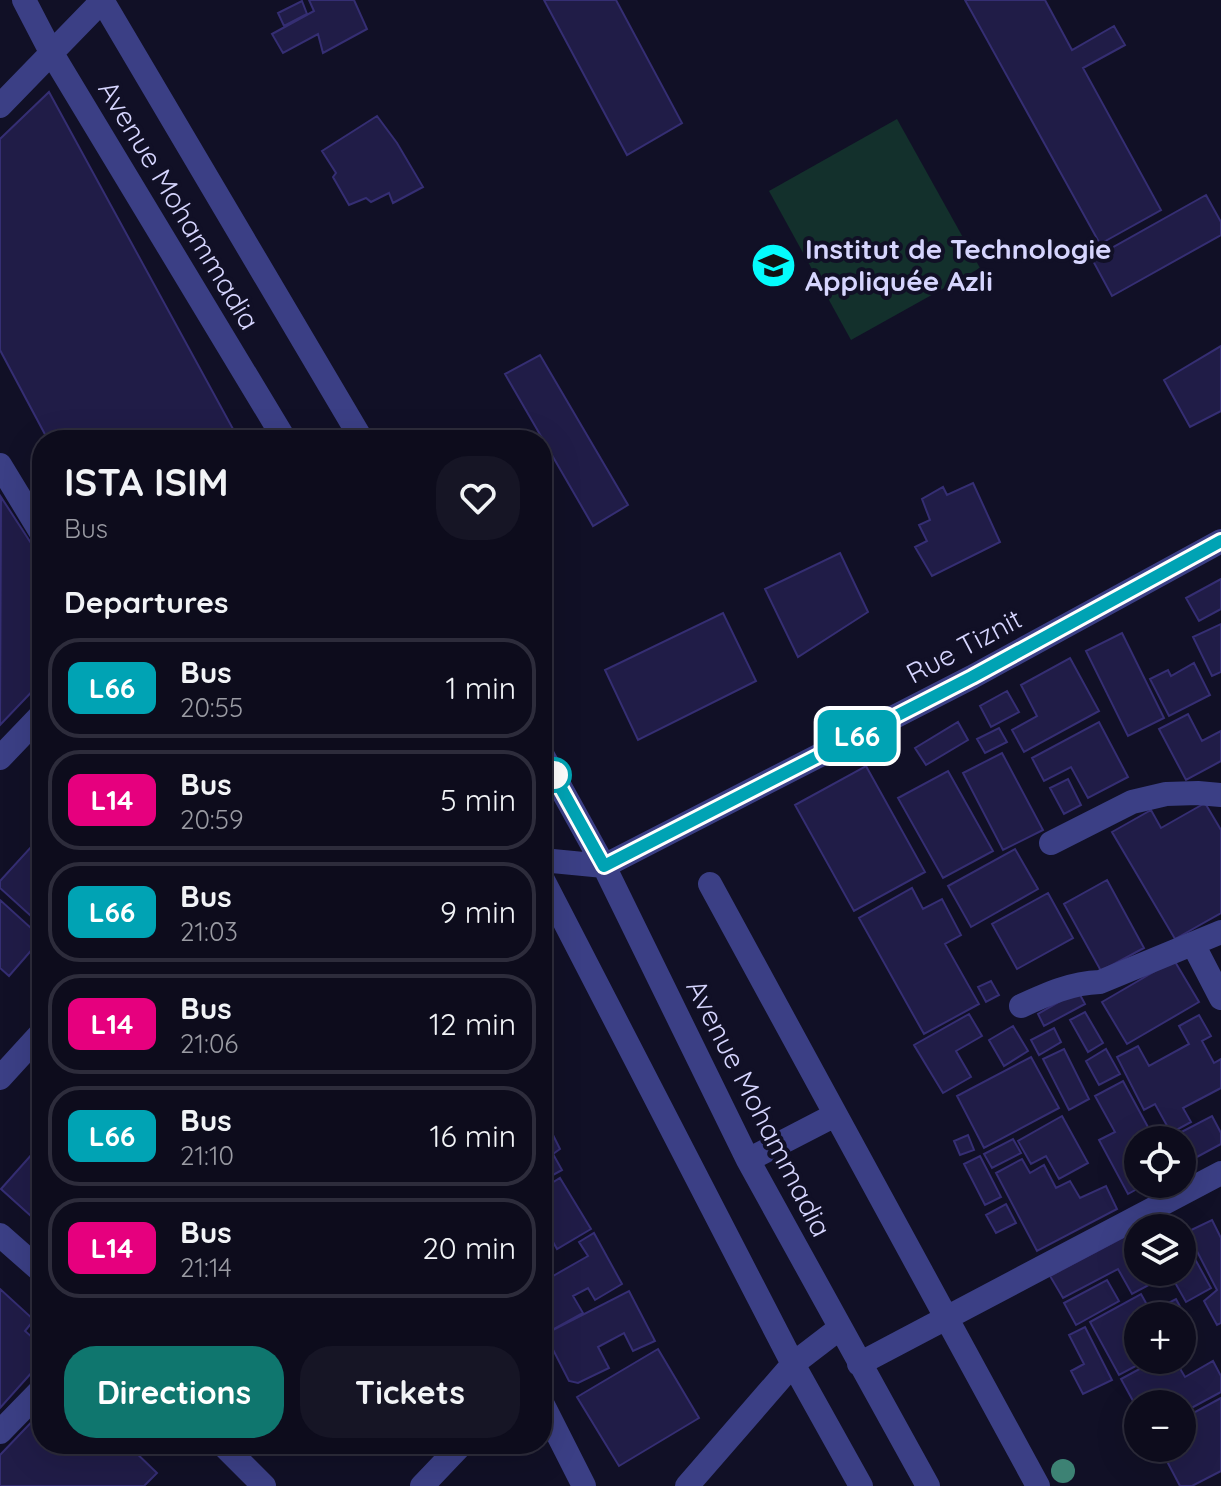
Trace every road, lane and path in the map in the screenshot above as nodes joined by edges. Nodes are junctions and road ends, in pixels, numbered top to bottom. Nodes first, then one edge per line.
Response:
1 (24, 0) edge
2 (102, 0) edge
3 (51, 52) junction
4 (0, 106) edge
5 (279, 430) edge
6 (356, 430) edge
7 (2, 472) edge
8 (32, 518) edge
9 (1221, 541) edge
10 (32, 724) edge
11 (0, 758) edge
12 (552, 772) edge
13 (1221, 795) edge
14 (1051, 843) dead end
15 (552, 861) edge
16 (604, 866) junction
17 (710, 884) dead end
18 (552, 897) edge
19 (1221, 932) edge
20 (1193, 944) junction
21 (1221, 998) edge
22 (1021, 1006) dead end
23 (32, 1043) edge
24 (0, 1078) edge
25 (835, 1115) junction
26 (748, 1160) junction
27 (1221, 1173) edge
28 (0, 1235) edge
29 (32, 1263) edge
30 (947, 1319) junction
31 (840, 1328) junction
32 (793, 1364) junction
33 (859, 1364) junction
34 (32, 1399) edge
35 (552, 1423) edge
36 (0, 1432) edge
37 (232, 1454) edge
38 (452, 1454) edge
39 (264, 1486) edge
40 (422, 1486) edge
41 (584, 1486) edge
42 (687, 1486) edge
43 (861, 1486) edge
44 (928, 1486) edge
45 (1038, 1486) edge

1 - 3 street, Avenue Mohammadia
2 - 3 street
2 - 6 street, Avenue Mohammadia
3 - 4 street
3 - 5 street, Avenue Mohammadia
7 - 8 street
9 - 16 street, Rue Tiznit
10 - 11 street
12 - 16 street, Avenue Mohammadia
13 - 14 street
15 - 16 street
16 - 26 street, Avenue Mohammadia
17 - 25 street
18 - 32 street
19 - 20 street
20 - 21 street
20 - 22 street
23 - 24 street
25 - 26 street
25 - 30 street
26 - 31 street, Avenue Mohammadia
27 - 30 street
28 - 29 street
30 - 33 street
30 - 45 street
31 - 32 street
31 - 33 street, Avenue Mohammadia
32 - 42 street
32 - 43 street
33 - 44 street, Avenue Mohammadia
34 - 36 street
35 - 41 street
37 - 39 street
38 - 40 street

